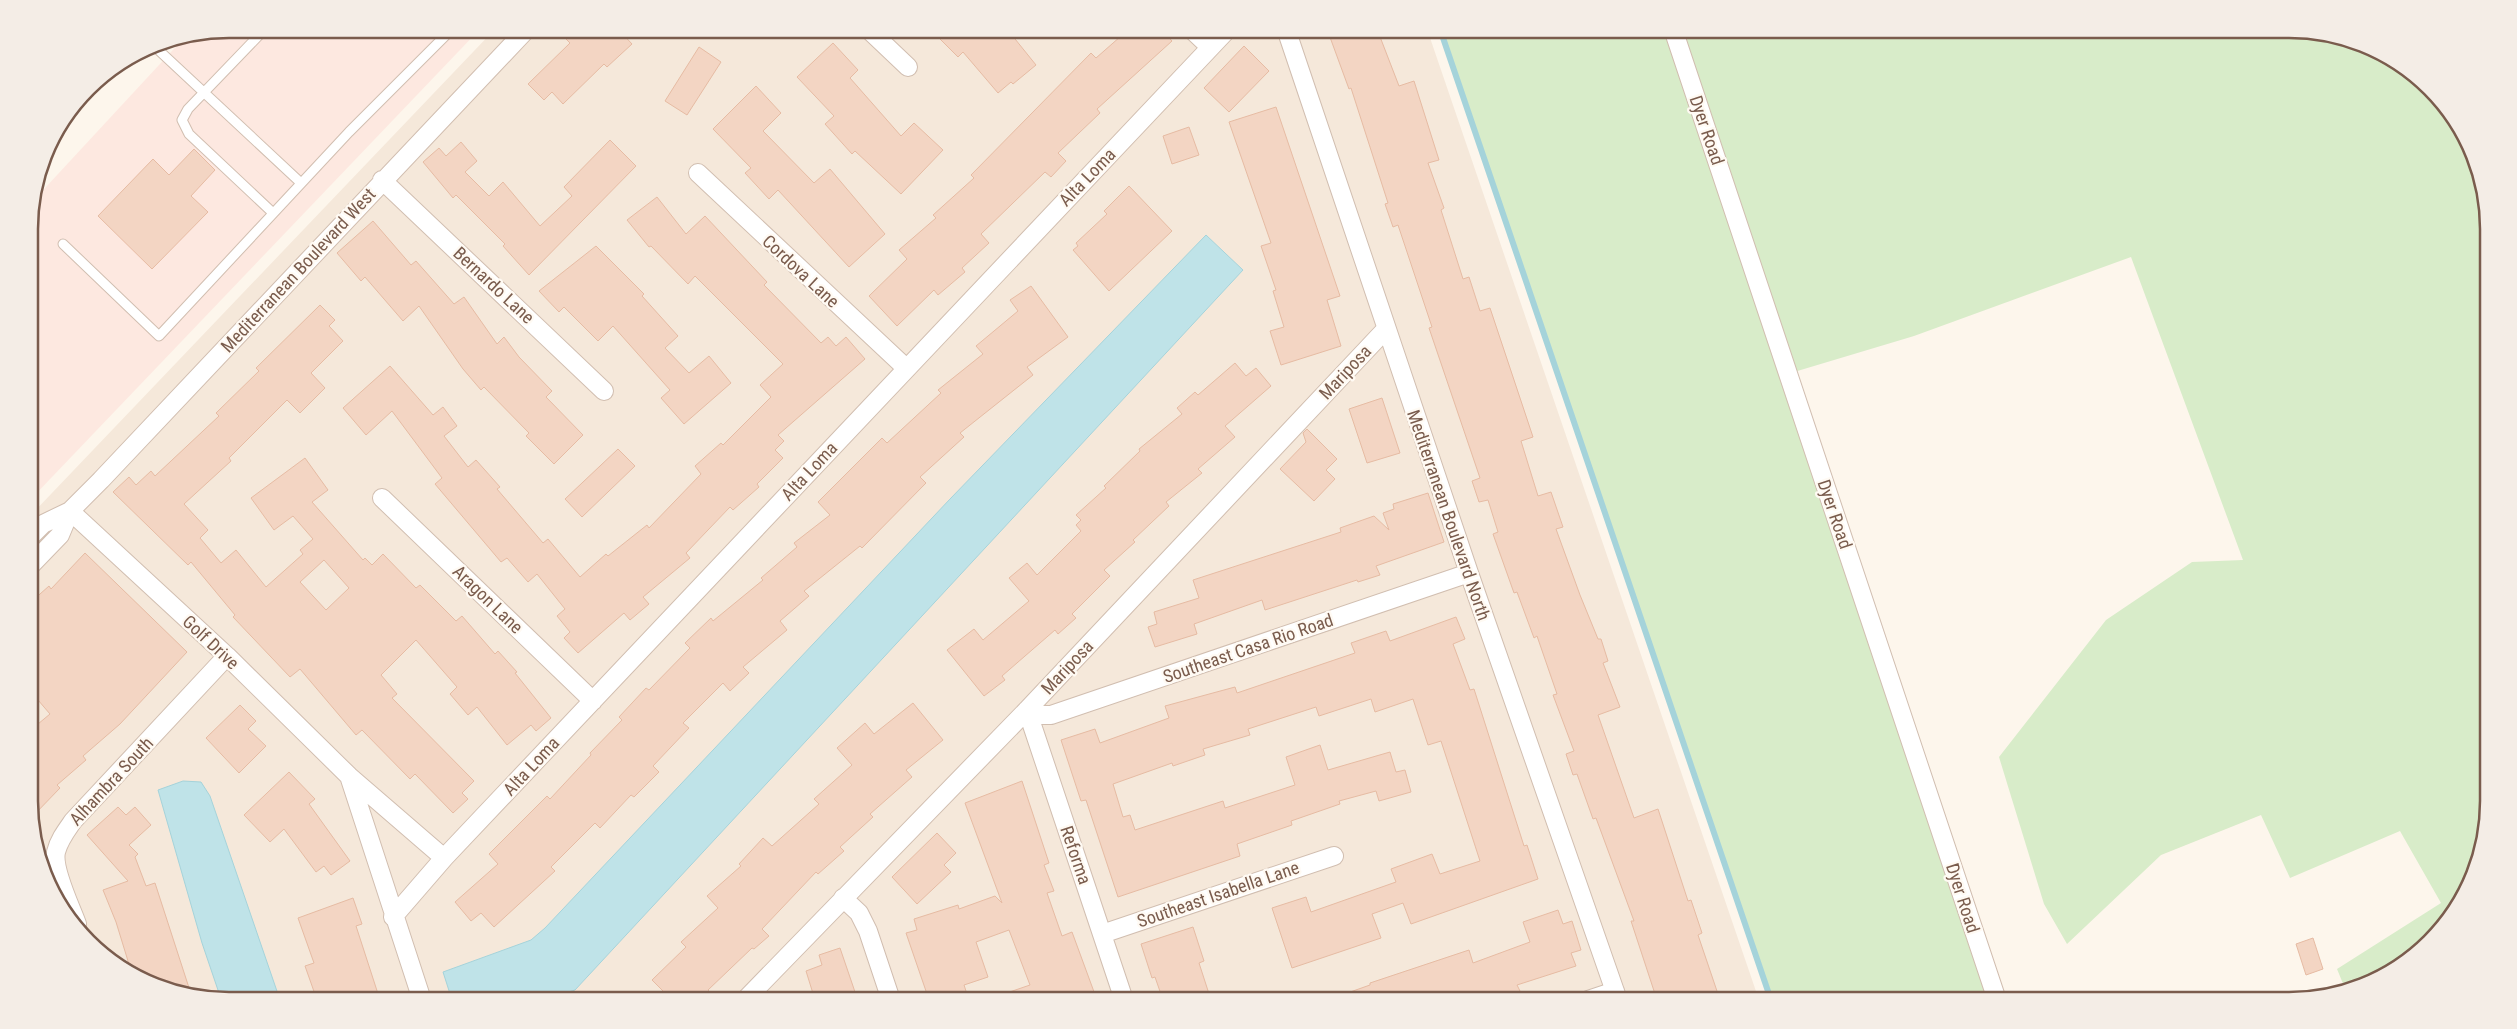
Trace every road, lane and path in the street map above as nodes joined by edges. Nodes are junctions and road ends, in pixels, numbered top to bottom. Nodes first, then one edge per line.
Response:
1 (256, 38) edge
2 (443, 38) edge
3 (518, 38) edge
4 (877, 38) edge
5 (1200, 38) edge
6 (1219, 38) edge
7 (1289, 38) edge
8 (1676, 38) edge
9 (1210, 47) junction
10 (159, 51) edge
11 (908, 67) dead end
12 (204, 92) junction
13 (698, 173) dead end
14 (382, 180) junction
15 (301, 183) junction
16 (274, 213) junction
17 (63, 244) dead end
18 (1386, 329) junction
19 (906, 368) junction
20 (604, 391) dead end
21 (382, 498) dead end
22 (70, 511) junction
23 (38, 529) edge
24 (38, 558) edge
25 (1469, 573) junction
26 (227, 656) junction
27 (593, 700) junction
28 (1027, 710) junction
29 (349, 776) junction
30 (1334, 856) dead end
31 (444, 858) junction
32 (843, 898) junction
33 (70, 908) edge
34 (394, 917) junction
35 (1102, 934) junction
36 (419, 992) edge
37 (753, 992) edge
38 (888, 992) edge
39 (1121, 992) edge
40 (1615, 992) edge
41 (1994, 992) edge

1 - 12 lane
2 - 15 lane
3 - 14 street, Mediterranean Boulevard West
4 - 11 street
5 - 9 street
6 - 9 street, Alta Loma
7 - 18 street, Mediterranean Boulevard North
8 - 41 street, Dyer Road
9 - 19 street, Alta Loma
10 - 12 lane
12 - 15 lane
12 - 16 lane
13 - 19 street, Cordova Lane
14 - 20 street, Bernardo Lane
14 - 22 street, Mediterranean Boulevard West
15 - 16 lane
16 - 17 lane
18 - 25 street, Mediterranean Boulevard North
18 - 28 street, Mariposa
19 - 27 street, Alta Loma
21 - 27 street, Aragon Lane
22 - 23 street, Mediterranean Boulevard West
22 - 24 street, Mediterranean Boulevard West
22 - 26 street, Golf Drive
25 - 28 street, Southeast Casa Rio Road
25 - 40 street, Mediterranean Boulevard North
26 - 29 street, Golf Drive
26 - 33 street, Alhambra South
27 - 31 street, Alta Loma
28 - 32 street, Mariposa
28 - 35 street, Reforma
29 - 31 street, Golf Drive
29 - 34 street, Golf Drive
30 - 35 street, Southeast Isabella Lane
31 - 34 street, Alta Loma
32 - 37 street, Mariposa
32 - 38 street
34 - 36 street, Golf Drive
35 - 39 street, Reforma

